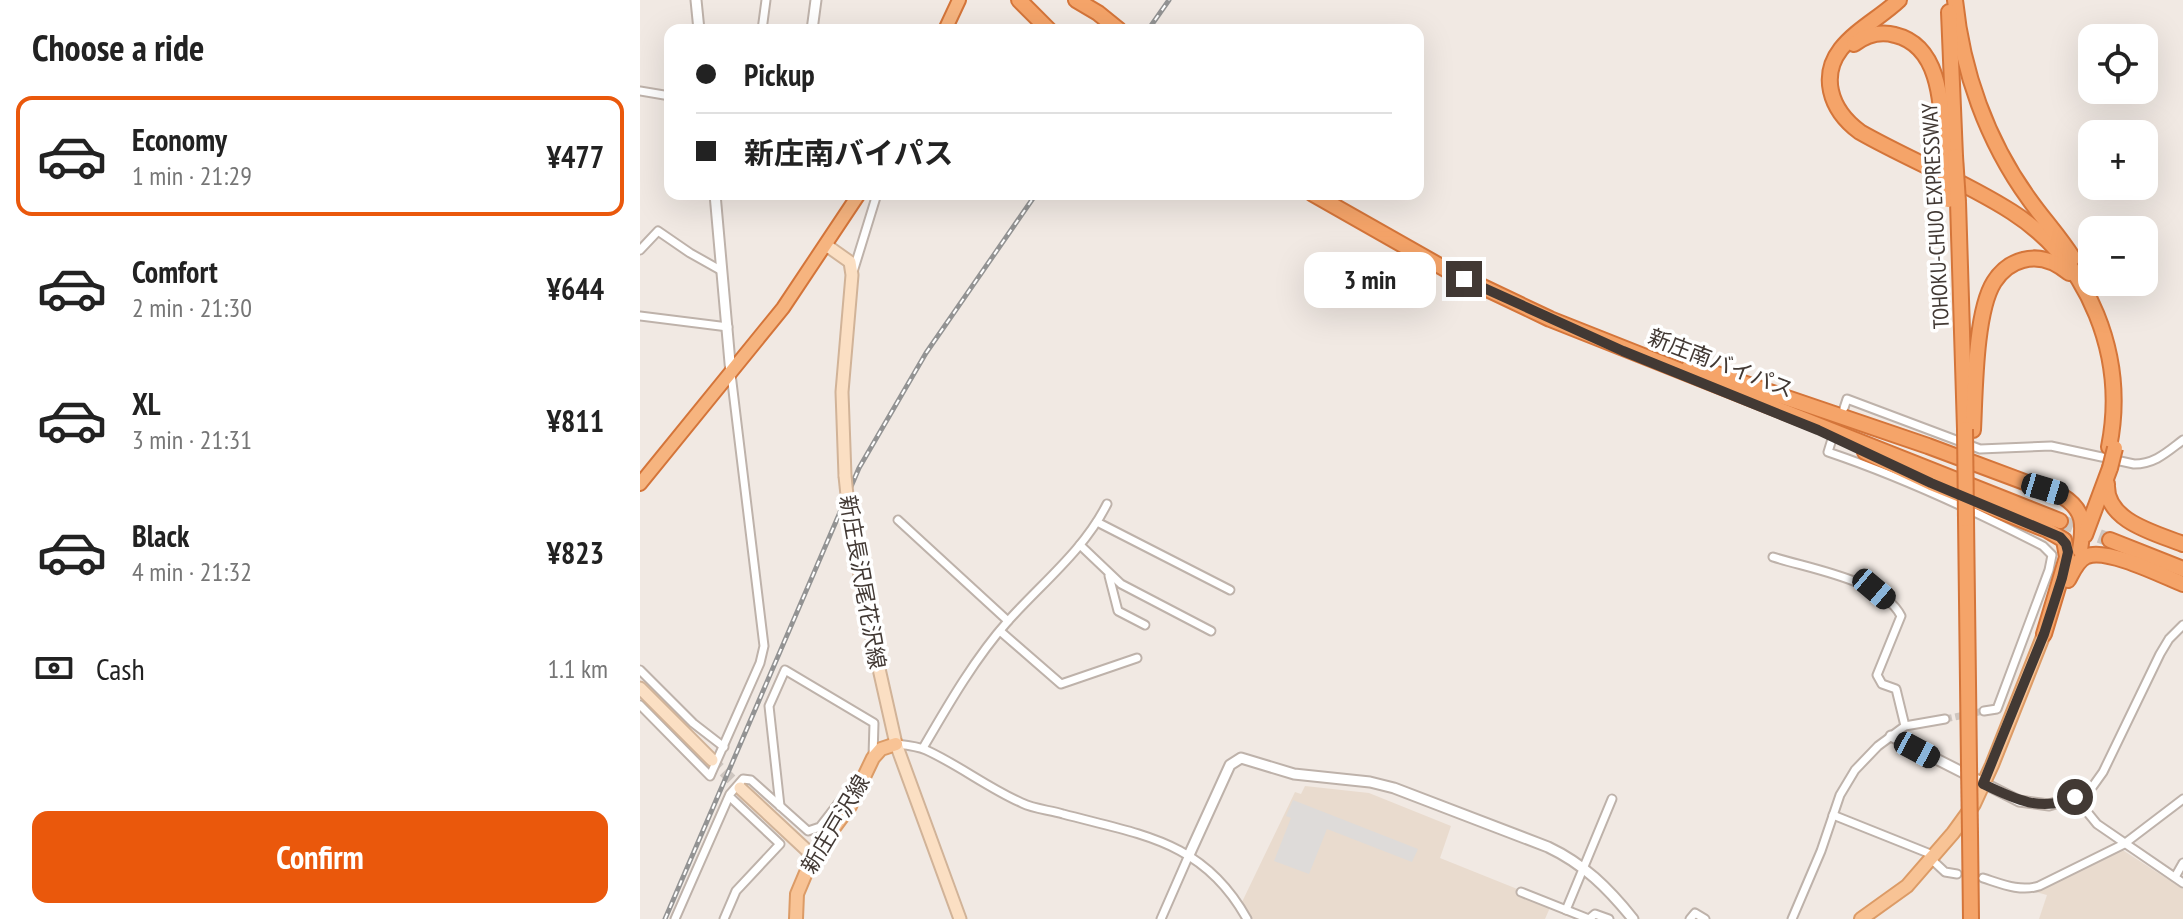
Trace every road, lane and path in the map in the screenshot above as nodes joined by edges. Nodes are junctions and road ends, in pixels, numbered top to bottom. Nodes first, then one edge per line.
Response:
1 (696, 0) edge
2 (766, 0) edge
3 (816, 0) edge
4 (959, 0) edge
5 (1019, 0) edge
6 (1076, 0) edge
7 (1899, 0) edge
8 (1949, 0) edge
9 (1955, 0) edge
10 (698, 24) edge
11 (763, 24) edge
12 (813, 24) edge
13 (948, 24) edge
14 (1043, 24) edge
15 (1112, 24) edge
16 (640, 91) edge
17 (664, 95) edge
18 (1950, 156) junction
19 (716, 200) edge
20 (855, 200) edge
21 (875, 200) edge
22 (1324, 200) edge
23 (1332, 200) edge
24 (1374, 228) junction
25 (826, 245) junction
26 (640, 250) edge
27 (2078, 269) edge
28 (722, 271) junction
29 (2078, 273) edge
30 (852, 275) junction
31 (2078, 278) edge
32 (2078, 282) edge
33 (2092, 296) edge
34 (640, 316) edge
35 (728, 327) junction
36 (1586, 333) junction
37 (731, 374) junction
38 (1844, 408) dead end
39 (1969, 430) junction
40 (1832, 439) dead end
41 (2183, 440) edge
42 (2107, 467) junction
43 (640, 484) edge
44 (2098, 484) junction
45 (2045, 489) junction
46 (1107, 504) dead end
47 (2088, 518) junction
48 (898, 520) dead end
49 (2060, 521) tunnel mouth
50 (1097, 522) junction
51 (2047, 530) junction
52 (2153, 532) junction
53 (2110, 540) tunnel mouth
54 (2183, 544) edge
55 (1080, 545) junction
56 (1773, 557) dead end
57 (2131, 563) junction
58 (2183, 569) edge
59 (1109, 574) junction
60 (2065, 579) junction
61 (2183, 584) edge
62 (1230, 590) dead end
63 (1008, 621) junction
64 (1145, 625) dead end
65 (2183, 625) edge
66 (1000, 631) junction
67 (1211, 631) dead end
68 (2044, 634) joint
69 (1137, 658) dead end
70 (640, 670) edge
71 (640, 688) edge
72 (640, 705) edge
73 (1984, 711) tunnel mouth
74 (1945, 719) tunnel mouth
75 (1905, 726) junction
76 (1891, 736) junction
77 (896, 744) junction
78 (724, 747) junction
79 (923, 748) junction
80 (873, 758) junction
81 (712, 760) tunnel mouth
82 (1983, 784) junction
83 (740, 788) tunnel mouth
84 (858, 792) junction
85 (730, 797) junction
86 (2075, 797) junction
87 (1612, 799) dead end
88 (2183, 799) edge
89 (780, 806) junction
90 (1833, 815) junction
91 (2124, 844) junction
92 (1189, 855) junction
93 (813, 856) junction
94 (1931, 856) junction
95 (2183, 863) edge
96 (1584, 868) junction
97 (1957, 874) dead end
98 (2175, 877) junction
99 (1983, 878) dead end
100 (2183, 883) edge
101 (1521, 892) dead end
102 (1566, 910) junction
103 (675, 919) edge
104 (724, 919) edge
105 (796, 919) edge
106 (960, 919) edge
107 (1161, 919) edge
108 (1247, 919) edge
109 (1609, 919) edge
110 (1633, 919) edge
111 (1690, 919) edge
112 (1705, 919) edge
113 (1792, 919) edge
114 (1861, 919) edge
115 (1971, 919) edge

1 - 10 street
2 - 11 street
3 - 12 street
4 - 13 highway
5 - 14 highway
6 - 15 highway
7 - 31 highway
8 - 18 highway, TOHOKU-CHUO EXPRESSWAY
9 - 27 highway
16 - 17 street
18 - 29 highway
18 - 39 highway, TOHOKU-CHUO EXPRESSWAY, bridge
19 - 28 street
20 - 25 highway
21 - 30 street
22 - 24 highway
23 - 24 highway
24 - 36 highway
25 - 30 main road
25 - 37 highway
26 - 28 street
28 - 35 street
30 - 77 main road, 新庄長沢尾花沢線, bridge
32 - 39 highway
33 - 42 highway
34 - 35 street
35 - 37 street
36 - 45 highway
36 - 49 highway, 新庄南バイパス
36 - 51 highway
37 - 43 highway
37 - 78 street
38 - 41 street
39 - 115 highway, bridge
40 - 73 street
42 - 44 highway
42 - 47 highway
42 - 52 highway
44 - 45 highway
44 - 47 highway
45 - 47 highway
46 - 50 street
47 - 51 highway
47 - 52 highway
47 - 57 highway
47 - 60 highway
48 - 63 street
50 - 55 street
50 - 62 street
51 - 60 highway
52 - 54 highway
53 - 58 highway
55 - 59 street
55 - 63 street
56 - 75 street
57 - 60 highway
57 - 61 highway
59 - 64 street
59 - 67 street
60 - 68 highway
63 - 66 street
65 - 86 street
66 - 69 street
66 - 79 street
68 - 82 main road
70 - 78 street
71 - 81 main road
72 - 78 street
74 - 75 street
75 - 76 street
76 - 82 street
76 - 90 street
77 - 79 street
77 - 80 main road, 新庄戸沢線
77 - 106 main road, 新庄長沢尾花沢線
79 - 92 street
80 - 84 main road, 新庄戸沢線
80 - 89 street
82 - 86 street
82 - 94 main road
83 - 93 main road
84 - 89 street
84 - 93 main road, 新庄戸沢線
85 - 89 street
85 - 103 street
85 - 104 street
86 - 91 street
87 - 96 street
88 - 91 street
90 - 94 street
90 - 113 street
91 - 98 street
91 - 99 street
92 - 96 street
92 - 107 street
92 - 108 street
93 - 105 main road, 新庄戸沢線
94 - 97 street
94 - 114 main road
95 - 98 street
96 - 102 street
96 - 110 street
98 - 100 street
101 - 102 street
102 - 109 street
111 - 112 street

